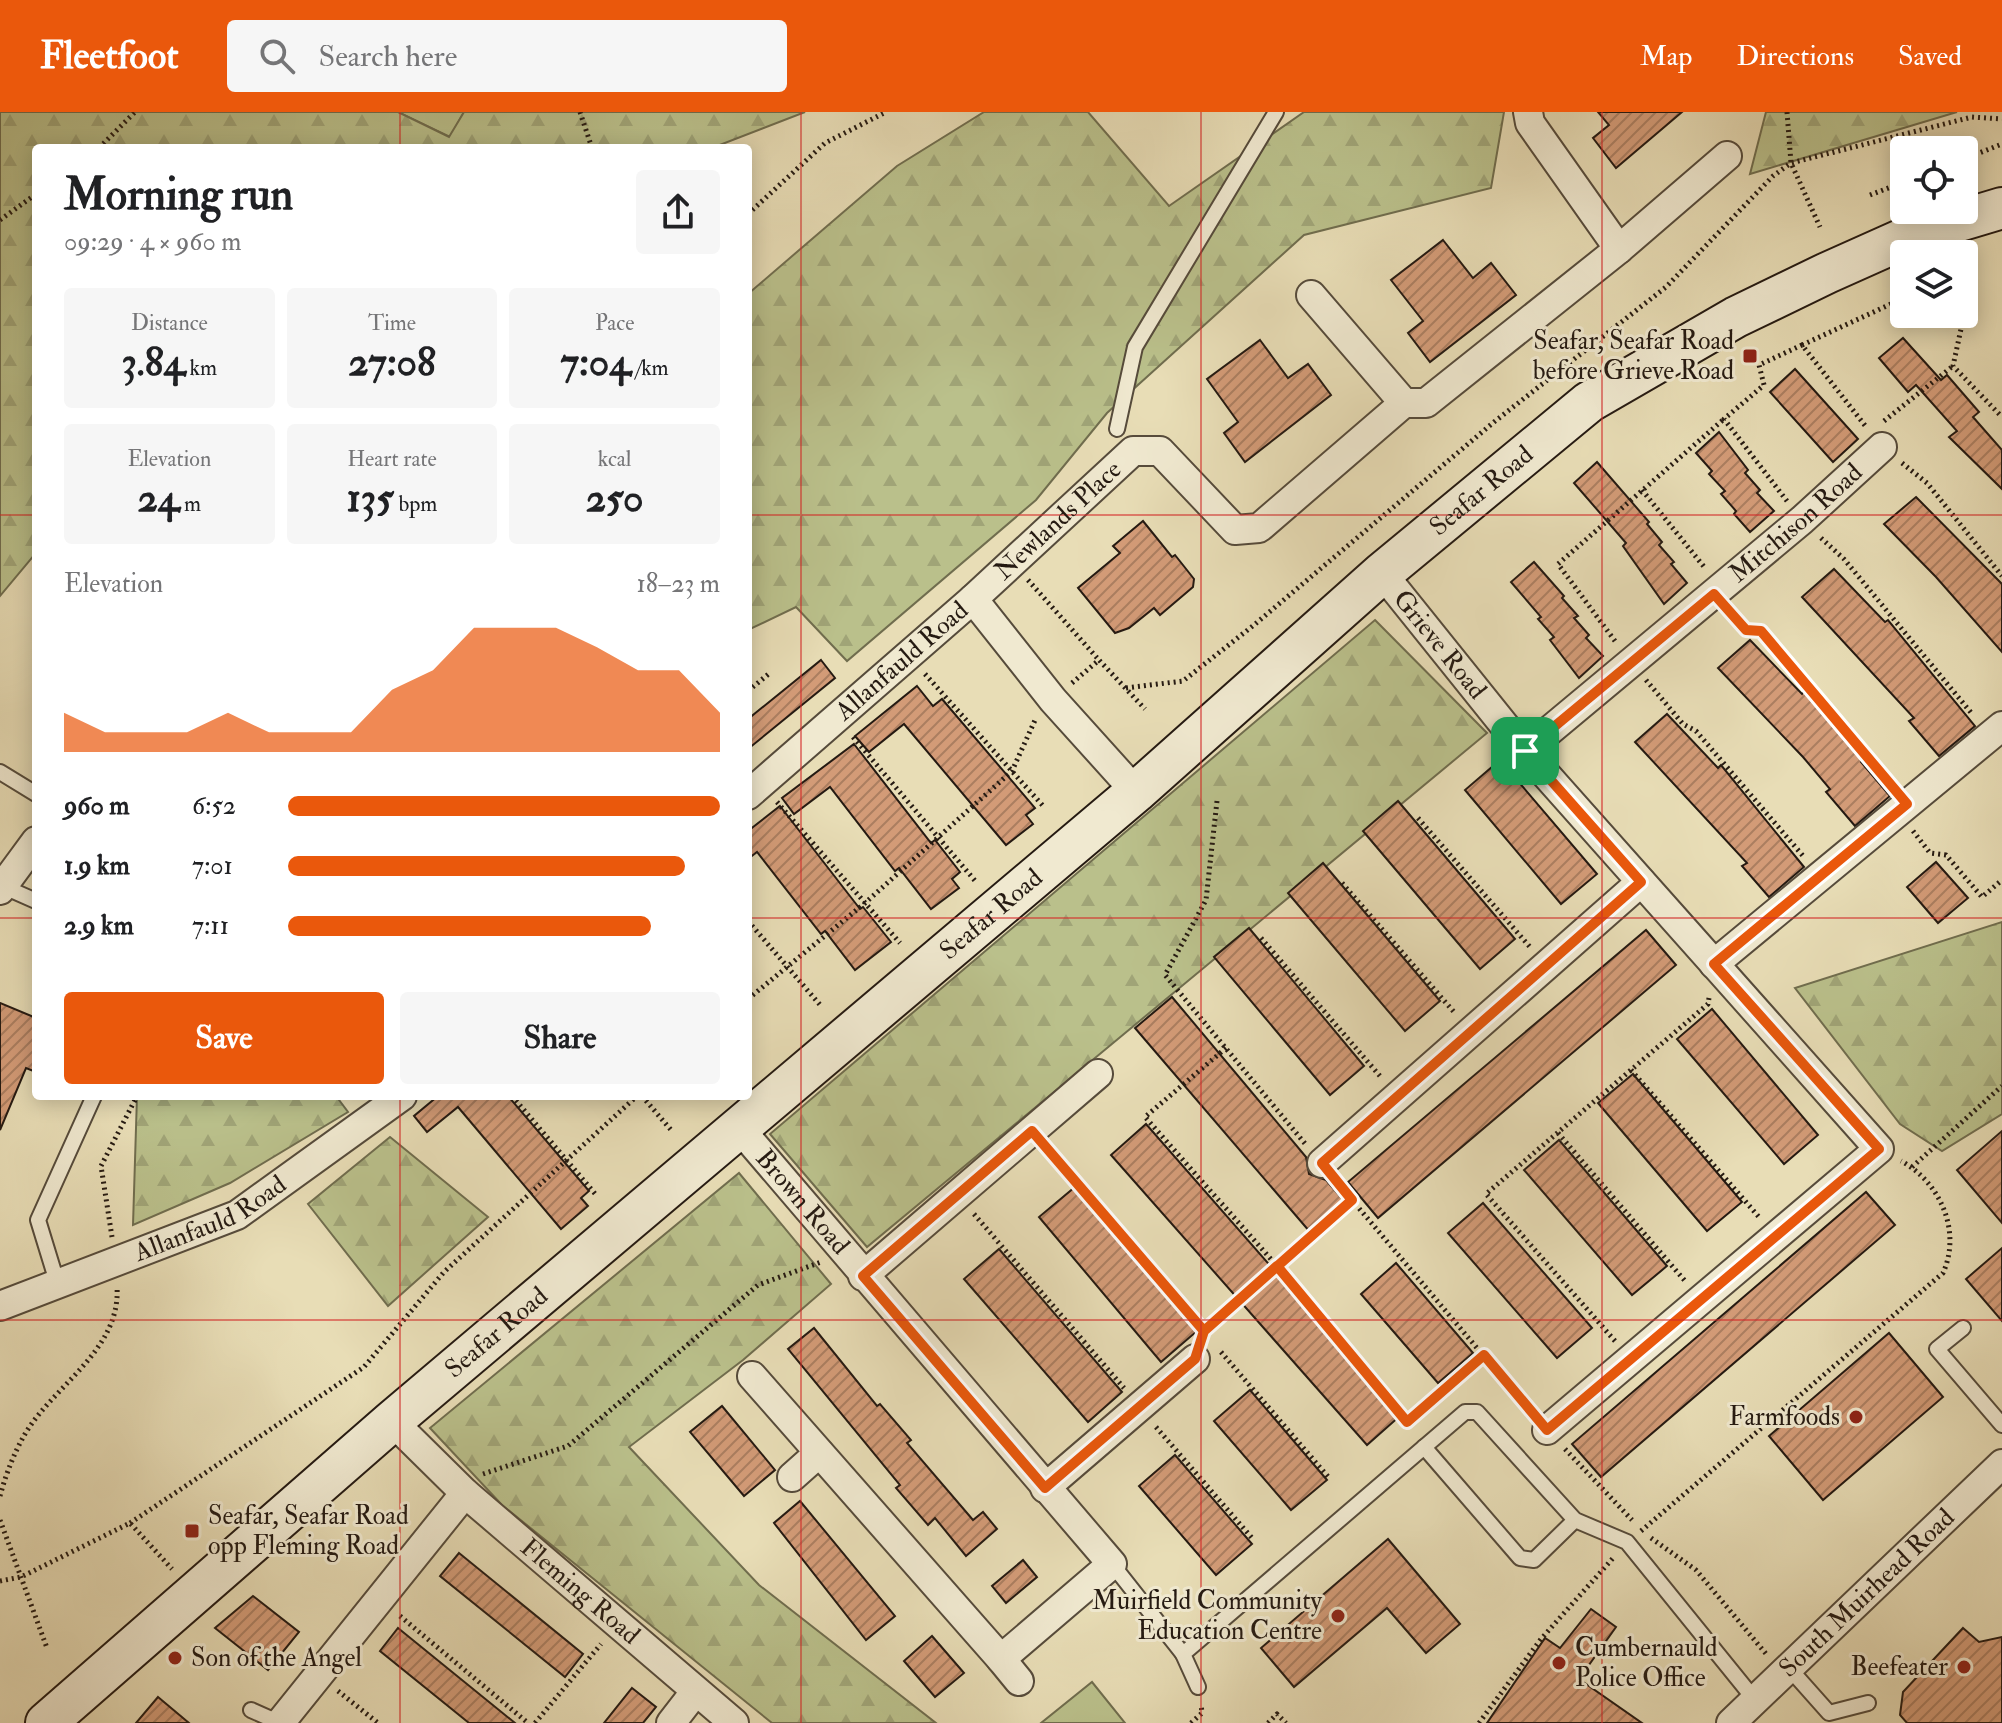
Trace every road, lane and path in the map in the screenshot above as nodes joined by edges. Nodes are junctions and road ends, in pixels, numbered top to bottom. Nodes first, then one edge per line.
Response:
1 (135, 112) edge
2 (580, 112) edge
3 (886, 112) edge
4 (1276, 112) edge
5 (1528, 112) edge
6 (1787, 112) edge
7 (2002, 119) edge
8 (103, 144) edge
9 (591, 144) edge
10 (2002, 144) edge
11 (1978, 153) edge
12 (1727, 156) dead end
13 (1791, 163) junction
14 (1890, 187) edge
15 (1870, 195) dead end
16 (32, 197) edge
17 (2002, 208) edge
18 (752, 210) edge
19 (0, 220) edge
20 (1820, 227) dead end
21 (1619, 249) junction
22 (1311, 295) dead end
23 (1890, 304) edge
24 (1961, 328) edge
25 (1802, 345) junction
26 (1953, 366) junction
27 (1404, 403) junction
28 (2002, 417) edge
29 (1117, 429) dead end
30 (1876, 440) junction
31 (1642, 490) dead end
32 (1802, 520) junction
33 (1012, 563) junction
34 (1382, 573) junction
35 (2002, 576) edge
36 (1718, 591) junction
37 (973, 599) junction
38 (909, 655) junction
39 (1099, 660) junction
40 (771, 672) dead end
41 (752, 688) edge
42 (1126, 688) junction
43 (1053, 700) junction
44 (1145, 709) dead end
45 (837, 718) junction
46 (1996, 730) edge
47 (1525, 751) junction
48 (1012, 771) junction
49 (0, 772) edge
50 (754, 790) edge
51 (32, 792) edge
52 (1136, 792) junction
53 (1217, 801) dead end
54 (1044, 807) dead end
55 (1902, 808) junction
56 (1418, 818) dead end
57 (937, 837) junction
58 (32, 846) edge
59 (2002, 880) edge
60 (1641, 882) junction
61 (977, 883) dead end
62 (1342, 883) dead end
63 (1, 888) edge
64 (32, 900) edge
65 (865, 903) junction
66 (752, 926) edge
67 (1261, 938) dead end
68 (900, 943) dead end
69 (1714, 964) junction
70 (1546, 965) junction
71 (788, 967) junction
72 (752, 996) edge
73 (821, 1006) dead end
74 (1471, 1031) junction
75 (1226, 1048) junction
76 (1631, 1070) junction
77 (1098, 1074) dead end
78 (2002, 1086) edge
79 (1398, 1096) junction
80 (92, 1100) edge
81 (135, 1100) edge
82 (396, 1100) edge
83 (515, 1100) edge
84 (636, 1100) edge
85 (644, 1100) edge
86 (740, 1129) junction
87 (671, 1130) dead end
88 (1032, 1131) junction
89 (1558, 1133) junction
90 (568, 1162) junction
91 (1322, 1163) junction
92 (957, 1195) junction
93 (597, 1196) dead end
94 (1352, 1200) junction
95 (1776, 1237) junction
96 (844, 1253) junction
97 (116, 1260) junction
98 (1277, 1266) junction
99 (863, 1276) junction
100 (57, 1282) junction
101 (1702, 1300) junction
102 (0, 1306) edge
103 (1963, 1328) dead end
104 (1204, 1331) junction
105 (1484, 1355) junction
106 (1195, 1359) joint
107 (1632, 1360) junction
108 (752, 1376) dead end
109 (1140, 1407) junction
110 (392, 1421) junction
111 (2002, 1425) edge
112 (1547, 1430) junction
113 (1424, 1447) junction
114 (819, 1453) junction
115 (2002, 1464) edge
116 (792, 1477) dead end
117 (1330, 1479) dead end
118 (460, 1488) junction
119 (1045, 1488) junction
120 (0, 1496) edge
121 (0, 1520) edge
122 (1575, 1520) junction
123 (130, 1523) junction
124 (1641, 1531) junction
125 (1252, 1538) dead end
126 (0, 1542) edge
127 (8, 1542) junction
128 (1627, 1542) junction
129 (1112, 1564) junction
130 (21, 1577) junction
131 (0, 1581) edge
132 (195, 1593) junction
133 (379, 1598) junction
134 (617, 1625) junction
135 (47, 1648) dead end
136 (1183, 1654) junction
137 (1001, 1659) junction
138 (1786, 1671) junction
139 (318, 1674) junction
140 (1019, 1681) dead end
141 (1198, 1687) dead end
142 (695, 1692) junction
143 (1755, 1700) junction
144 (1868, 1703) dead end
145 (251, 1710) dead end
146 (46, 1723) edge
147 (280, 1723) edge
148 (378, 1723) edge
149 (528, 1723) edge
150 (535, 1723) edge
151 (671, 1723) edge
152 (734, 1723) edge
153 (1268, 1723) edge
154 (1286, 1723) edge
155 (1479, 1723) edge
156 (1731, 1723) edge

1 - 8 path
2 - 9 path
3 - 18 path
4 - 29 lane
5 - 21 street
6 - 13 path
7 - 13 path
10 - 11 path
12 - 21 street, Newlands Place
13 - 20 path
13 - 42 path
14 - 15 path
16 - 19 path
17 - 34 street, Seafar Road
21 - 27 street, Newlands Place
22 - 27 street
23 - 25 path
24 - 26 path
25 - 30 path
25 - 32 path
26 - 28 path
26 - 30 path
27 - 33 street, Newlands Place
30 - 32 street, Mitchison Road
30 - 35 path
31 - 36 path
32 - 36 street, Mitchison Road
32 - 46 path
33 - 37 street, Newlands Place
33 - 39 path
34 - 47 street, Grieve Road
34 - 52 street, Seafar Road
36 - 47 street, Mitchison Road
36 - 55 path
37 - 38 street, Allanfauld Road
37 - 43 street, Allanfauld Road
38 - 45 street, Allanfauld Road
38 - 48 path
39 - 42 path
39 - 43 path
40 - 41 path
42 - 44 path
43 - 48 path
43 - 52 street, Allanfauld Road
45 - 50 street, Allanfauld Road
45 - 57 path
46 - 55 street
47 - 60 street, Grieve Road
48 - 54 path
48 - 57 path
49 - 51 lane
50 - 65 path
52 - 86 street, Seafar Road
53 - 75 path
55 - 59 path
55 - 69 street
56 - 70 path
57 - 61 path
57 - 65 path
58 - 63 street
60 - 69 street, Grieve Road
60 - 70 street
62 - 74 path
63 - 64 lane
65 - 68 path
65 - 71 path
66 - 71 path
67 - 79 path
69 - 76 path
69 - 95 street, Grieve Road
70 - 74 street
71 - 72 path
71 - 73 path
74 - 79 street
75 - 91 path
75 - 98 path
76 - 89 path
76 - 95 path
77 - 88 street, Brown Road
78 - 124 path
79 - 91 street
80 - 100 lane
81 - 97 path
82 - 97 street, Allanfauld Road
83 - 90 path
84 - 90 path
85 - 87 path
86 - 96 street, Brown Road
86 - 110 street, Seafar Road
88 - 92 street, Brown Road
88 - 104 path
89 - 101 path
89 - 107 path
90 - 93 path
90 - 123 path
91 - 94 path
92 - 99 street, Brown Road
92 - 109 path
94 - 98 path
94 - 105 path
95 - 101 street
96 - 99 street, Brown Road
96 - 118 path
97 - 100 street, Allanfauld Road
97 - 120 path
98 - 104 path
98 - 105 path
99 - 119 street, Brown Road
100 - 102 street, Allanfauld Road
101 - 107 street
103 - 111 lane
104 - 106 path
104 - 117 path
105 - 112 path
106 - 109 street
107 - 112 street
108 - 114 street
109 - 119 street
109 - 125 path
110 - 118 street, Fleming Road
110 - 132 street, Seafar Road
112 - 124 path
113 - 122 lane
113 - 122 lane
113 - 136 lane
114 - 116 street
114 - 137 street
115 - 138 street, South Muirhead Road
118 - 133 street
118 - 134 street, Fleming Road
119 - 129 street, Brown Road
121 - 127 path
122 - 128 lane
123 - 130 path
123 - 132 path
124 - 128 path
124 - 138 path
126 - 127 path
127 - 130 path
128 - 143 lane
128 - 155 path
129 - 136 lane
129 - 137 street
130 - 131 path
130 - 135 path
132 - 146 street, Seafar Road
133 - 139 street
133 - 149 path
134 - 142 street, Fleming Road
134 - 150 path
136 - 141 lane
137 - 140 street
138 - 143 street, South Muirhead Road
138 - 144 lane
139 - 147 street
139 - 148 path
142 - 151 street
142 - 152 street, Fleming Road
143 - 156 street, South Muirhead Road
145 - 147 lane
153 - 154 path

